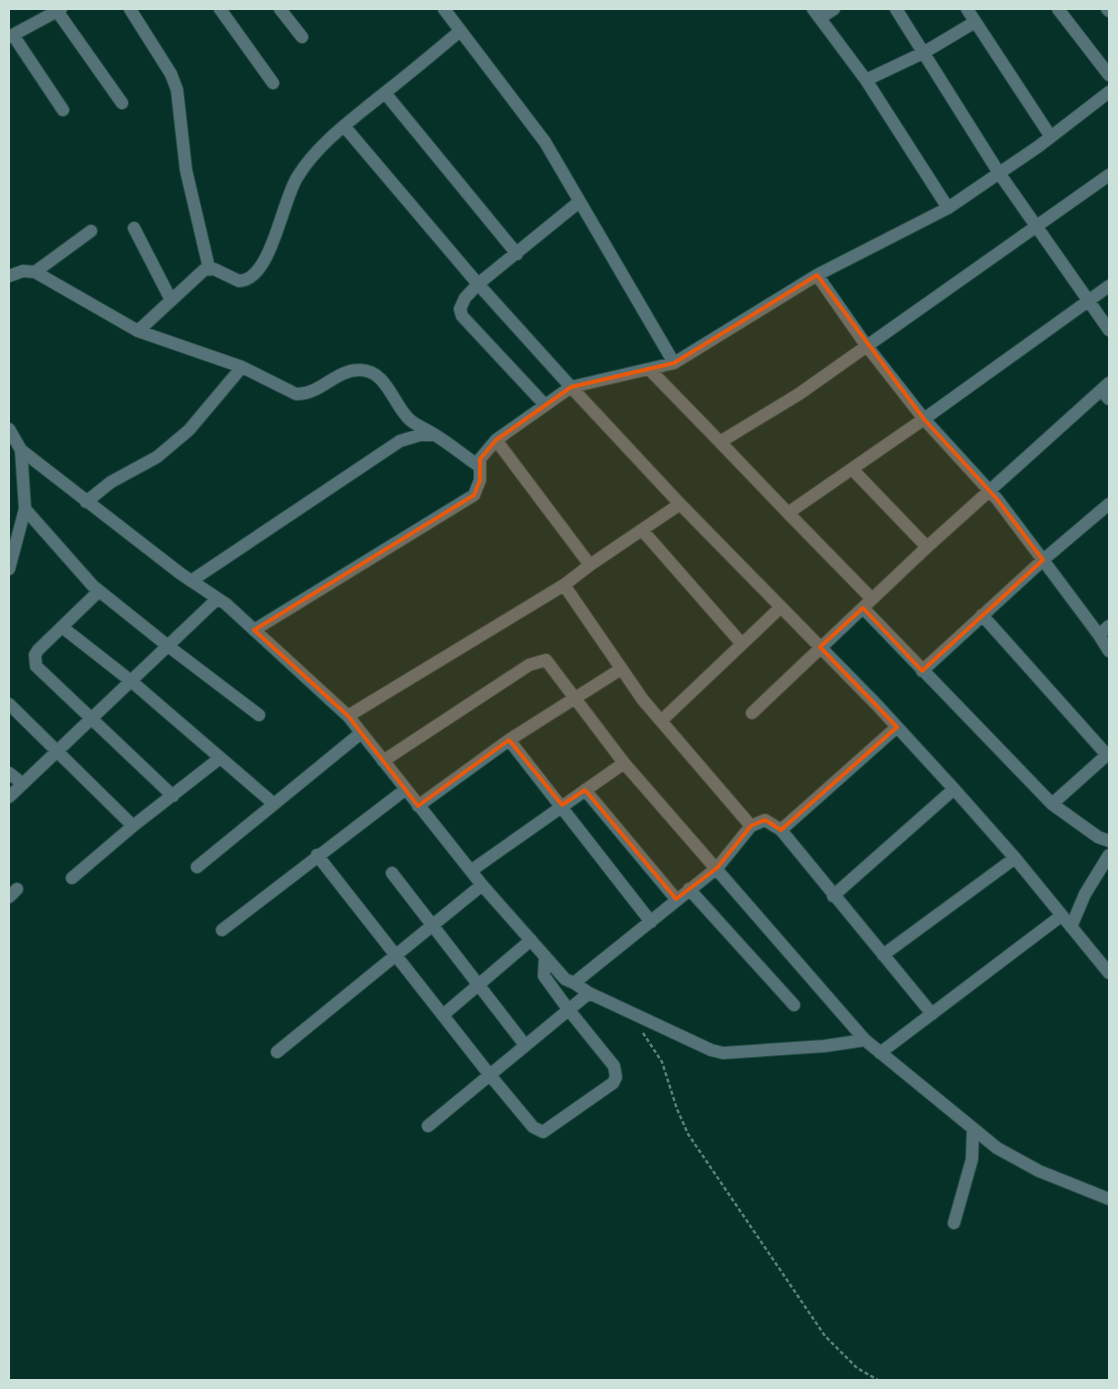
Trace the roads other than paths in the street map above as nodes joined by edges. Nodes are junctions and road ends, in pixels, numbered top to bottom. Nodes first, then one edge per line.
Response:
1 (130, 9) edge
2 (220, 9) edge
3 (280, 9) edge
4 (444, 9) edge
5 (834, 9) edge
6 (896, 9) edge
7 (967, 9) edge
8 (1058, 9) edge
9 (59, 10) edge
10 (817, 13) edge
11 (975, 22) junction
12 (460, 32) junction
13 (11, 36) edge
14 (302, 37) dead end
15 (924, 52) junction
16 (1109, 75) edge
17 (866, 80) junction
18 (273, 83) dead end
19 (1109, 92) edge
20 (385, 93) junction
21 (122, 103) dead end
22 (63, 110) dead end
23 (344, 126) junction
24 (1051, 137) junction
25 (1000, 173) junction
26 (1109, 175) edge
27 (579, 202) junction
28 (948, 208) junction
29 (1036, 226) junction
30 (134, 228) dead end
31 (92, 231) dead end
32 (516, 254) junction
33 (209, 268) junction
34 (35, 272) junction
35 (817, 275) junction
36 (9, 276) edge
37 (478, 284) junction
38 (1109, 286) edge
39 (171, 300) junction
40 (1089, 300) junction
41 (1109, 330) edge
42 (138, 331) junction
43 (866, 345) junction
44 (674, 363) junction
45 (242, 367) junction
46 (649, 369) junction
47 (571, 388) junction
48 (1106, 391) edge
49 (545, 405) junction
50 (924, 419) junction
51 (9, 429) edge
52 (436, 435) junction
53 (496, 440) junction
54 (720, 442) junction
55 (21, 450) junction
56 (479, 466) junction
57 (852, 469) junction
58 (989, 491) junction
59 (86, 502) junction
60 (680, 504) junction
61 (1109, 504) edge
62 (25, 509) junction
63 (788, 513) junction
64 (642, 530) junction
65 (927, 547) junction
66 (1043, 560) junction
67 (590, 565) junction
68 (9, 569) edge
69 (191, 581) junction
70 (564, 585) junction
71 (99, 591) junction
72 (217, 598) junction
73 (868, 604) junction
74 (780, 608) junction
75 (982, 615) junction
76 (1109, 626) edge
77 (62, 627) junction
78 (254, 630) junction
79 (1099, 635) junction
80 (742, 644) junction
81 (168, 646) junction
82 (820, 647) junction
83 (1109, 651) edge
84 (621, 669) junction
85 (922, 671) junction
86 (131, 681) junction
87 (574, 700) junction
88 (9, 704) edge
89 (752, 713) dead end
90 (260, 715) dead end
91 (348, 716) junction
92 (91, 719) junction
93 (660, 721) junction
94 (897, 727) junction
95 (361, 733) junction
96 (509, 740) junction
97 (56, 752) junction
98 (1108, 754) edge
99 (220, 758) junction
100 (383, 761) junction
101 (624, 763) junction
102 (9, 773) edge
103 (23, 784) junction
104 (954, 789) junction
105 (406, 790) junction
106 (585, 790) junction
107 (173, 796) junction
108 (9, 797) edge
109 (274, 804) junction
110 (1052, 804) junction
111 (562, 805) junction
112 (418, 806) junction
113 (132, 826) junction
114 (751, 826) junction
115 (781, 830) junction
116 (1109, 841) edge
117 (317, 855) junction
118 (1109, 855) edge
119 (1015, 858) junction
120 (196, 867) dead end
121 (717, 868) junction
122 (472, 870) junction
123 (392, 872) dead end
124 (72, 878) dead end
125 (482, 885) junction
126 (689, 889) junction
127 (834, 896) junction
128 (676, 899) junction
129 (1061, 916) junction
130 (651, 922) junction
131 (432, 926) junction
132 (1071, 927) junction
133 (222, 930) dead end
134 (531, 940) junction
135 (396, 955) junction
136 (883, 955) junction
137 (545, 956) junction
138 (1109, 973) edge
139 (574, 983) junction
140 (478, 984) junction
141 (588, 993) junction
142 (794, 1005) dead end
143 (568, 1009) junction
144 (932, 1014) junction
145 (443, 1015) junction
146 (865, 1040) junction
147 (525, 1045) junction
148 (277, 1052) dead end
149 (880, 1053) junction
150 (489, 1074) junction
151 (428, 1126) dead end
152 (973, 1128) junction
153 (1109, 1199) edge
154 (954, 1223) dead end

1 - 33 street
2 - 18 street
3 - 14 street
4 - 12 street
5 - 10 street
6 - 15 street
7 - 11 street
8 - 16 street
9 - 13 street
9 - 21 street
10 - 17 street
11 - 15 street
11 - 24 street
12 - 20 street
12 - 27 street
13 - 22 street
15 - 17 street
15 - 25 street
17 - 28 street
19 - 24 street
20 - 23 street
20 - 32 street
23 - 33 street
23 - 37 street
24 - 25 street
25 - 28 street
25 - 29 street
26 - 29 street
27 - 32 street
27 - 44 street
28 - 35 street
29 - 40 street
29 - 43 street
30 - 39 street
31 - 34 street
32 - 37 street
33 - 39 street
34 - 36 street
34 - 42 street
35 - 43 street
35 - 44 street
37 - 47 street
37 - 49 street
38 - 40 street
39 - 42 street
40 - 41 street
40 - 50 street
42 - 45 street
43 - 50 street
43 - 54 street
44 - 46 street
45 - 52 street
45 - 59 street
46 - 47 street
46 - 54 street
47 - 49 street
47 - 60 street
48 - 58 street
49 - 53 street
50 - 57 street
50 - 58 street
51 - 55 street
52 - 56 street
52 - 69 street
53 - 56 street
53 - 67 street
54 - 63 street
55 - 59 street
55 - 62 street
56 - 78 street
57 - 63 street
57 - 65 street
58 - 65 street
58 - 66 street
59 - 69 street
60 - 64 street
60 - 74 street
61 - 66 street
62 - 68 street
62 - 71 street
63 - 73 street
64 - 67 street
64 - 80 street
65 - 73 street
66 - 75 street
66 - 79 street
67 - 70 street
69 - 72 street
70 - 84 street
70 - 91 street
71 - 77 street
71 - 81 street
72 - 78 street
72 - 81 street
73 - 82 street
73 - 85 street
74 - 80 street
74 - 82 street
75 - 85 street
75 - 98 street
76 - 79 street
77 - 86 street
77 - 92 street
78 - 91 street
79 - 83 street
80 - 93 street
81 - 86 street
81 - 90 street
82 - 89 street
82 - 94 street
84 - 87 street
84 - 93 street
85 - 110 street
86 - 92 street
86 - 99 street
87 - 96 street
87 - 100 street
87 - 101 street
88 - 97 street
91 - 95 street
92 - 97 street
92 - 107 street
93 - 114 street
94 - 104 street
94 - 115 street
95 - 100 street
95 - 109 street
96 - 111 street
96 - 112 street
97 - 103 street
97 - 113 street
98 - 110 street
99 - 107 street
99 - 109 street
100 - 105 street
101 - 106 street
101 - 121 street
102 - 103 street
103 - 108 street
104 - 119 street
104 - 127 street
105 - 112 street
105 - 117 street
106 - 111 street
106 - 128 street
107 - 113 street
109 - 120 street
110 - 116 street
111 - 122 street
111 - 130 street
112 - 122 street
113 - 124 street
114 - 115 street
114 - 121 street
115 - 127 street
117 - 133 street
117 - 135 street
118 - 132 street
119 - 129 street
119 - 136 street
121 - 126 street
121 - 146 street
122 - 125 street
123 - 131 street
125 - 131 street
125 - 134 street
126 - 128 street
126 - 142 street
127 - 136 street
128 - 130 street
129 - 132 street
129 - 144 street
130 - 139 street
131 - 135 street
131 - 140 street
132 - 138 street
134 - 137 street
134 - 140 street
135 - 145 street
135 - 148 street
136 - 144 street
137 - 139 street
137 - 143 street
139 - 141 street
140 - 145 street
140 - 147 street
141 - 143 street
141 - 146 street
143 - 147 street
143 - 150 street
144 - 149 street
145 - 150 street
146 - 149 street
147 - 150 street
149 - 152 street
150 - 151 street
152 - 153 street
152 - 154 street

